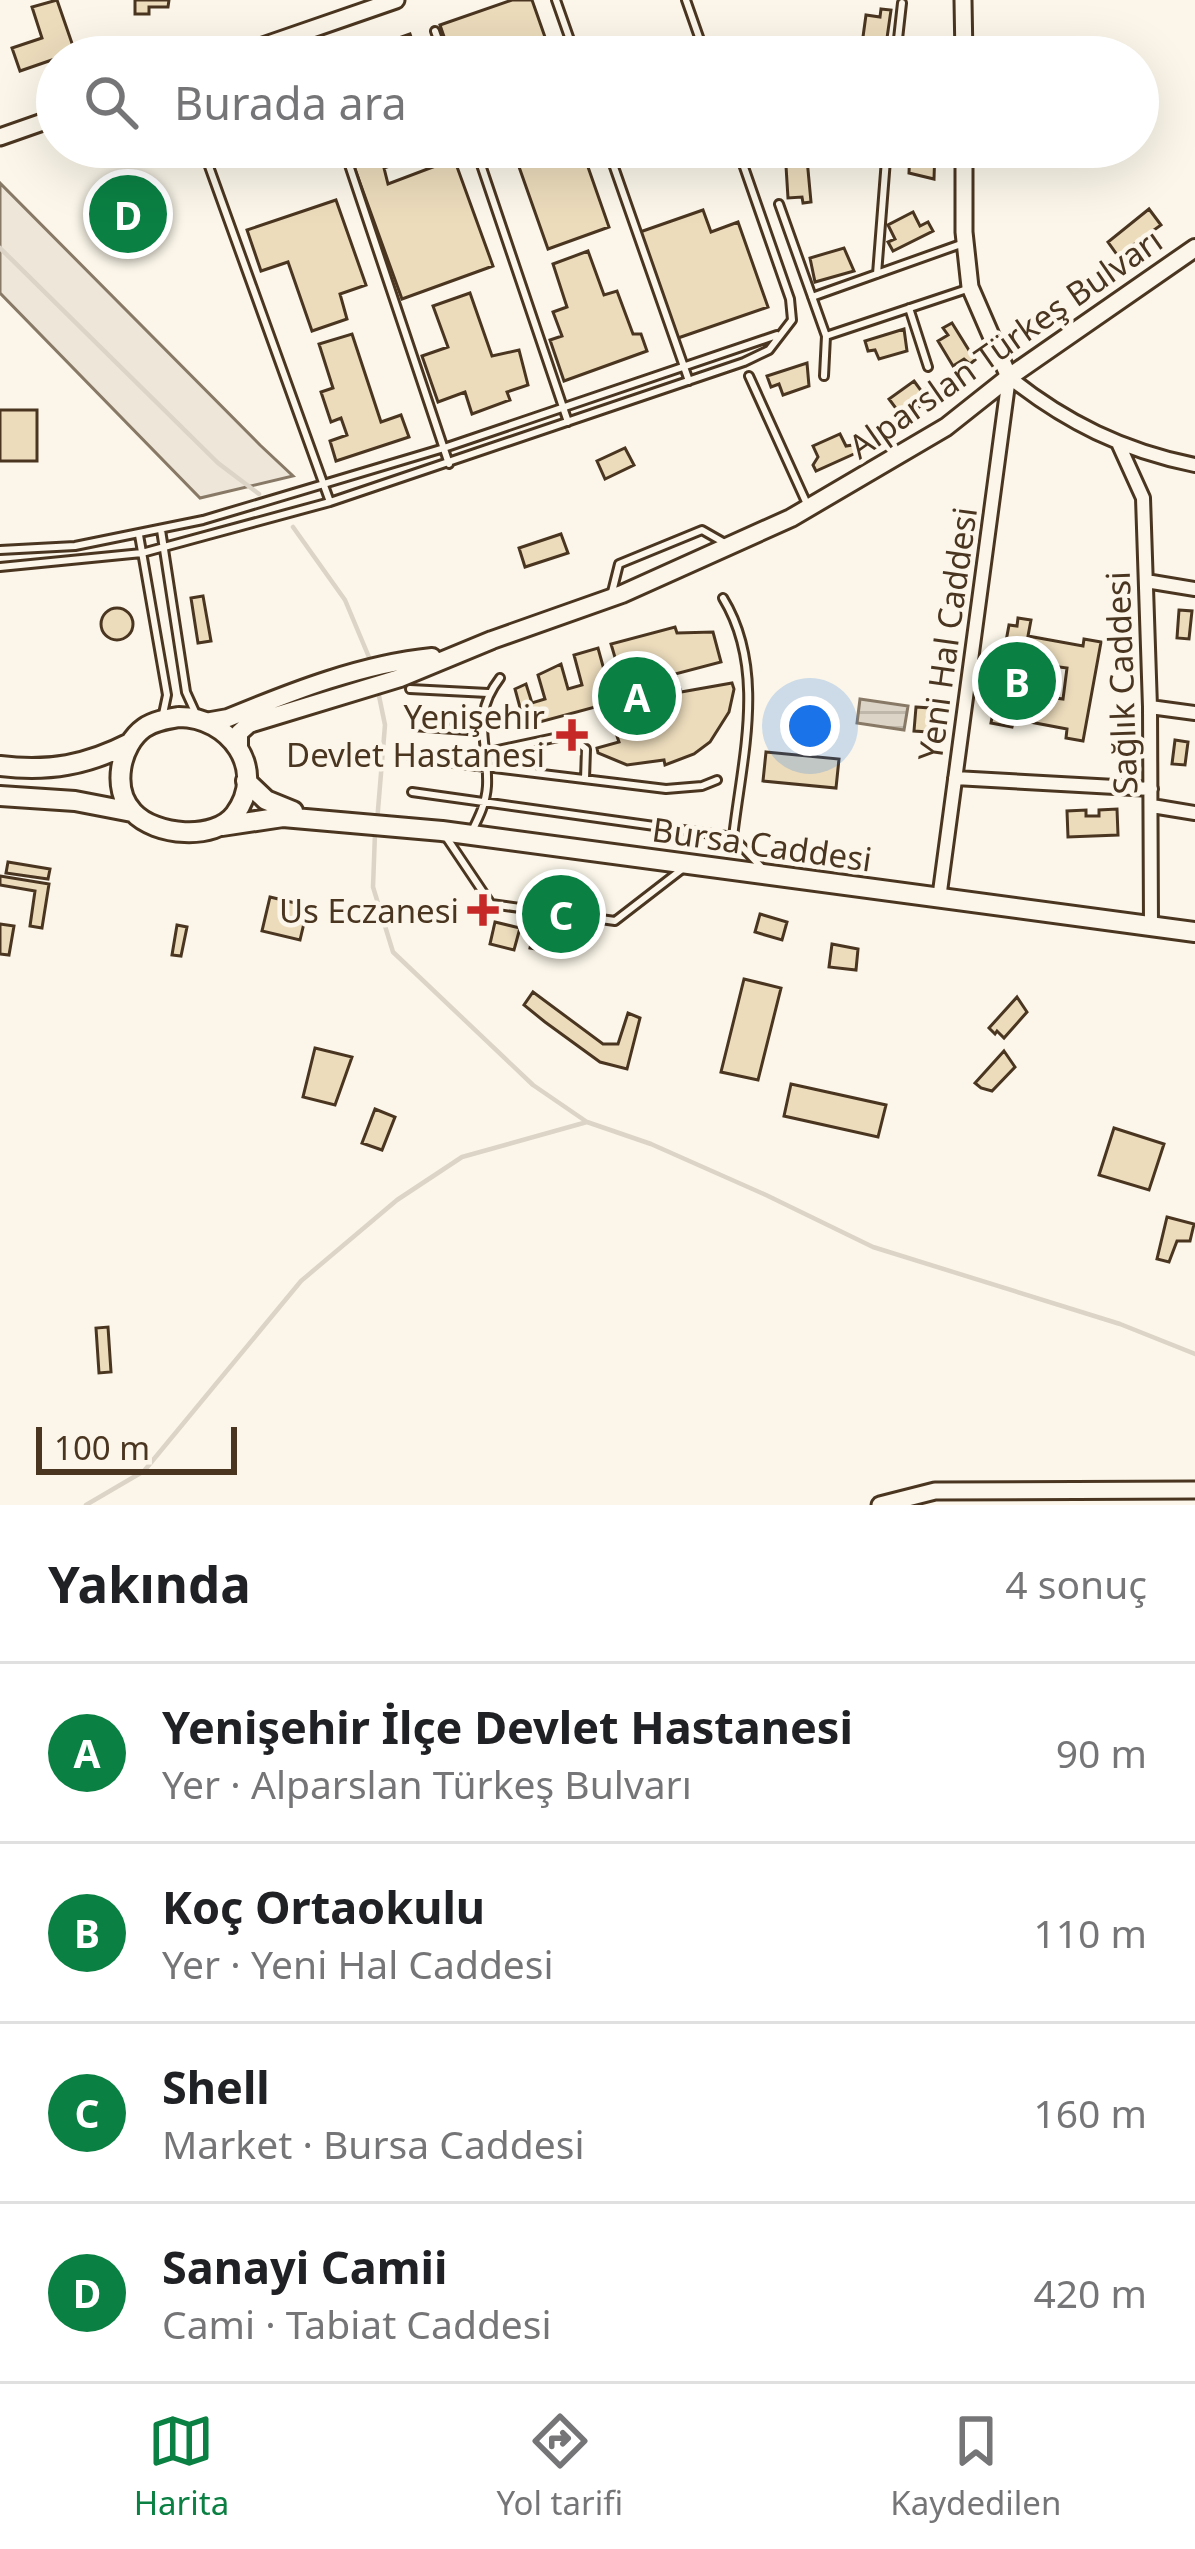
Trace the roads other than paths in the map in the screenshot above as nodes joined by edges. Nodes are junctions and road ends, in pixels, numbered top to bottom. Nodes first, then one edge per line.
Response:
1 (396, 0) edge
2 (556, 0) edge
3 (686, 0) edge
4 (963, 0) edge
5 (902, 3) edge
6 (359, 6) edge
7 (435, 31) dead end
8 (284, 36) edge
9 (437, 36) edge
10 (569, 36) edge
11 (699, 36) edge
12 (898, 36) edge
13 (964, 36) edge
14 (36, 124) edge
15 (0, 137) edge
16 (210, 168) edge
17 (350, 168) edge
18 (482, 168) edge
19 (615, 168) edge
20 (744, 168) edge
21 (885, 168) edge
22 (964, 168) edge
23 (779, 204) dead end
24 (965, 243) junction
25 (1195, 248) edge
26 (877, 274) junction
27 (970, 287) junction
28 (812, 297) junction
29 (909, 308) junction
30 (781, 334) junction
31 (826, 336) junction
32 (683, 365) junction
33 (928, 367) dead end
34 (749, 376) dead end
35 (824, 376) dead end
36 (1009, 377) junction
37 (689, 381) junction
38 (563, 408) junction
39 (568, 423) junction
40 (1119, 445) junction
41 (444, 448) junction
42 (449, 464) junction
43 (1195, 465) edge
44 (324, 485) junction
45 (330, 502) junction
46 (809, 508) junction
47 (161, 530) junction
48 (139, 535) junction
49 (732, 547) junction
50 (163, 548) junction
51 (0, 550) edge
52 (142, 553) junction
53 (0, 567) edge
54 (1146, 581) junction
55 (1195, 589) edge
56 (611, 597) junction
57 (723, 598) dead end
58 (401, 676) junction
59 (500, 678) dead end
60 (488, 693) junction
61 (1150, 707) junction
62 (1195, 713) edge
63 (204, 719) junction
64 (158, 722) junction
65 (413, 725) dead end
66 (482, 730) junction
67 (130, 743) junction
68 (239, 747) junction
69 (484, 753) junction
70 (412, 758) dead end
71 (0, 766) edge
72 (487, 766) junction
73 (955, 778) junction
74 (585, 779) junction
75 (717, 780) dead end
76 (246, 781) junction
77 (1151, 790) junction
78 (412, 792) dead end
79 (0, 796) edge
80 (485, 802) junction
81 (1152, 806) junction
82 (133, 812) junction
83 (1195, 813) edge
84 (320, 819) junction
85 (222, 826) junction
86 (442, 831) junction
87 (471, 835) junction
88 (733, 837) junction
89 (688, 865) junction
90 (769, 875) junction
91 (939, 898) junction
92 (1151, 926) junction
93 (1195, 932) edge
94 (1195, 1490) edge
95 (880, 1505) edge

1 - 6 street
2 - 10 lane
3 - 11 lane
4 - 13 street
5 - 12 lane
6 - 8 street
7 - 9 lane
14 - 15 street
16 - 44 lane
17 - 41 lane
18 - 38 lane
19 - 32 lane
20 - 30 lane
21 - 26 lane
22 - 24 street
23 - 28 lane
24 - 26 lane
24 - 27 street
25 - 36 main road, Alparslan Türkeş Bulvarı
26 - 28 lane
27 - 29 lane
27 - 36 street
28 - 31 lane
29 - 31 lane
29 - 33 lane
30 - 32 lane
30 - 37 lane
31 - 35 lane
32 - 37 lane
32 - 38 lane
34 - 46 lane
36 - 40 street
36 - 46 main road, Alparslan Türkeş Bulvarı
36 - 73 street, Yeni Hal Caddesi
37 - 39 lane
38 - 39 lane
38 - 41 lane
39 - 42 lane
40 - 43 street
40 - 54 street, Sağlık Caddesi
41 - 42 lane
41 - 44 lane
42 - 45 lane
44 - 45 lane
44 - 47 lane
45 - 50 lane
46 - 49 main road, Alparslan Türkeş Bulvarı
47 - 48 lane
47 - 50 lane
48 - 51 lane
48 - 52 lane
49 - 56 main road, Alparslan Türkeş Bulvarı
49 - 56 lane
50 - 52 lane
50 - 63 lane
52 - 53 lane
52 - 64 lane
54 - 55 street
54 - 61 street, Sağlık Caddesi
56 - 58 main road, Alparslan Türkeş Bulvarı
57 - 88 lane
58 - 60 lane
58 - 63 main road, Alparslan Türkeş Bulvarı
58 - 68 main road, Alparslan Türkeş Bulvarı
59 - 60 lane
60 - 66 lane
61 - 62 street
61 - 77 street, Sağlık Caddesi
63 - 64 main road
63 - 68 main road
64 - 67 main road
65 - 66 lane
66 - 69 lane
67 - 71 main road
67 - 82 main road
68 - 76 main road
69 - 72 lane
69 - 74 lane
70 - 72 lane
72 - 74 lane
72 - 80 lane
73 - 77 street
73 - 91 street, Yeni Hal Caddesi
74 - 75 lane
76 - 84 main road, Bursa Caddesi
76 - 85 main road
77 - 81 street, Sağlık Caddesi
78 - 80 lane
79 - 82 main road
80 - 87 lane
80 - 88 lane
81 - 83 street
81 - 92 street, Sağlık Caddesi
82 - 85 main road
84 - 85 main road, Bursa Caddesi
84 - 86 main road, Bursa Caddesi
86 - 87 main road, Bursa Caddesi
86 - 89 lane
87 - 89 main road, Bursa Caddesi
88 - 90 lane
89 - 90 main road, Bursa Caddesi
90 - 91 main road, Bursa Caddesi
91 - 92 main road, Bursa Caddesi
92 - 93 main road, Bursa Caddesi
94 - 95 street

